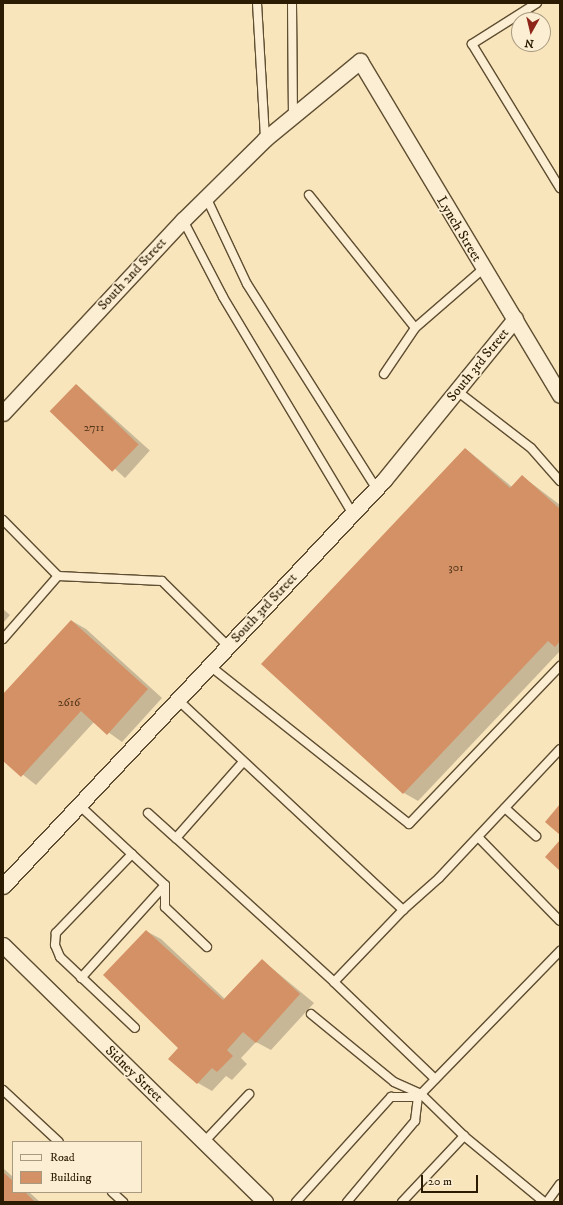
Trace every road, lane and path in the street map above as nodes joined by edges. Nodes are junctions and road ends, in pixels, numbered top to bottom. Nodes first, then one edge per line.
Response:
1 (257, 3) edge
2 (292, 3) edge
3 (537, 3) edge
4 (360, 62) joint
5 (293, 118) junction
6 (265, 139) junction
7 (560, 188) edge
8 (308, 194) dead end
9 (206, 197) junction
10 (182, 220) junction
11 (483, 270) junction
12 (515, 320) junction
13 (415, 328) junction
14 (384, 374) dead end
15 (457, 391) junction
16 (560, 395) edge
17 (3, 413) edge
18 (560, 481) edge
19 (376, 488) junction
20 (353, 514) junction
21 (3, 520) edge
22 (58, 576) junction
23 (3, 639) edge
24 (228, 646) junction
25 (210, 666) junction
26 (560, 666) edge
27 (178, 700) junction
28 (560, 750) edge
29 (243, 762) junction
30 (79, 805) junction
31 (505, 808) junction
32 (148, 813) dead end
33 (536, 836) dead end
34 (478, 837) junction
35 (176, 838) junction
36 (132, 854) junction
37 (165, 885) junction
38 (3, 886) edge
39 (404, 910) junction
40 (560, 920) edge
41 (3, 945) edge
42 (207, 947) dead end
43 (560, 951) edge
44 (81, 978) junction
45 (334, 982) junction
46 (311, 1014) dead end
47 (135, 1028) dead end
48 (435, 1079) junction
49 (3, 1090) edge
50 (249, 1094) dead end
51 (419, 1095) junction
52 (464, 1136) junction
53 (58, 1141) edge
54 (204, 1142) junction
55 (560, 1184) edge
56 (113, 1193) edge
57 (123, 1202) edge
58 (265, 1202) edge
59 (296, 1202) edge
60 (347, 1202) edge
61 (402, 1202) edge
62 (545, 1202) edge

1 - 6 lane
2 - 5 lane
3 - 7 lane
4 - 5 street, South 2nd Street
4 - 11 street, Lynch Street
5 - 6 street, South 2nd Street
6 - 9 street, South 2nd Street
8 - 13 lane
9 - 10 street, South 2nd Street
9 - 19 lane
10 - 17 street, South 2nd Street
10 - 20 lane
11 - 12 street, Lynch Street
11 - 13 lane
12 - 15 street, South 3rd Street
12 - 16 street, Lynch Street
13 - 14 lane
15 - 18 lane
15 - 19 street, South 3rd Street
19 - 20 street, South 3rd Street
20 - 24 street, South 3rd Street
21 - 22 lane
22 - 23 lane
22 - 24 lane
24 - 25 street, South 3rd Street
25 - 26 lane
25 - 27 street, South 3rd Street
27 - 29 lane
27 - 30 street, South 3rd Street
28 - 31 lane
29 - 35 lane
29 - 39 lane
30 - 36 lane
30 - 38 street, South 3rd Street
31 - 33 lane
31 - 34 lane
32 - 35 lane
34 - 39 lane
34 - 40 lane
35 - 45 lane
36 - 37 lane
36 - 44 lane
37 - 42 lane
37 - 44 lane
39 - 45 lane
41 - 54 street, Sidney Street
43 - 48 lane
44 - 47 lane
45 - 48 lane
46 - 51 lane
48 - 51 lane
49 - 53 lane
50 - 54 lane
51 - 52 lane
51 - 59 lane
51 - 60 lane
52 - 61 lane
52 - 62 lane
54 - 58 street, Sidney Street
55 - 62 lane
56 - 57 lane

